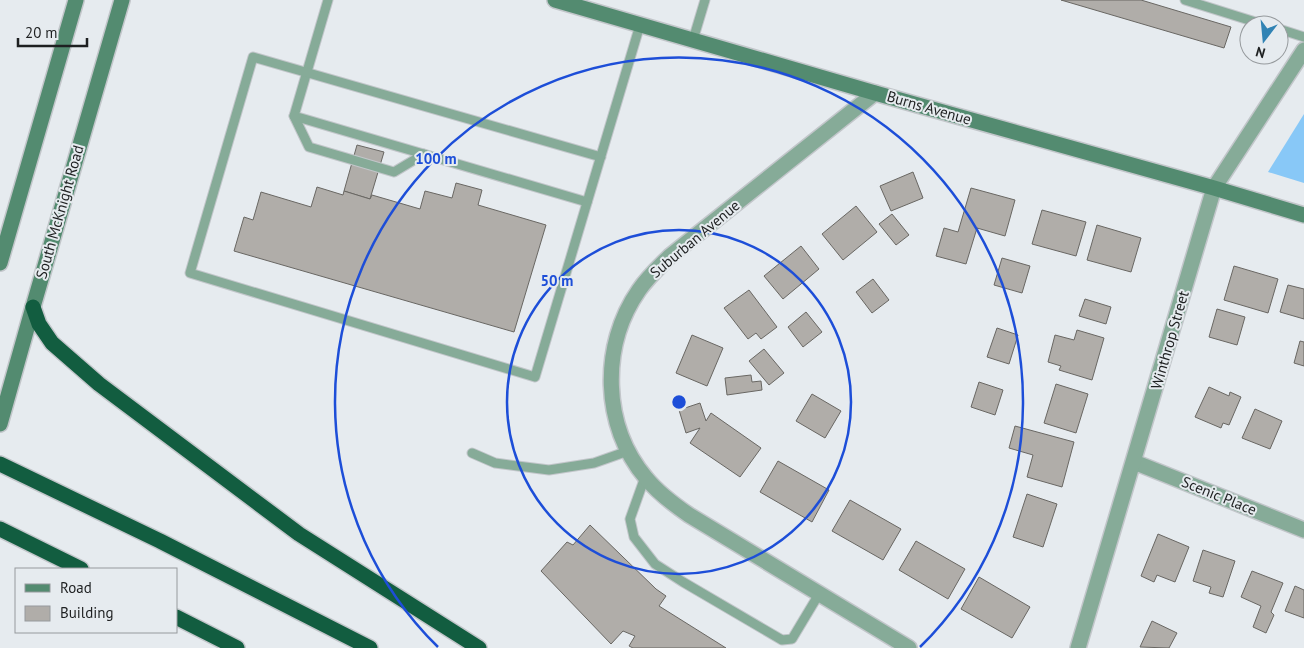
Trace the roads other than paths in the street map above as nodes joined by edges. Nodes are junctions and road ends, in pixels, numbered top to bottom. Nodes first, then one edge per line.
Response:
1 (76, 0) edge
2 (122, 0) edge
3 (328, 0) edge
4 (555, 0) edge
5 (705, 0) edge
6 (1185, 0) edge
7 (1239, 17) edge
8 (640, 25) junction
9 (1289, 32) edge
10 (1304, 37) edge
11 (693, 40) junction
12 (1304, 50) edge
13 (306, 72) junction
14 (875, 94) junction
15 (294, 116) junction
16 (424, 154) junction
17 (601, 157) junction
18 (1214, 188) junction
19 (587, 202) junction
20 (1304, 215) edge
21 (0, 263) edge
22 (33, 307) junction
23 (0, 424) edge
24 (628, 451) junction
25 (472, 454) dead end
26 (1134, 462) junction
27 (0, 464) edge
28 (645, 477) junction
29 (0, 529) edge
30 (1304, 530) edge
31 (79, 568) edge
32 (819, 594) junction
33 (178, 618) edge
34 (237, 648) edge
35 (370, 648) edge
36 (479, 648) edge
37 (909, 648) edge
38 (1078, 648) edge

1 - 21 street
2 - 22 street, South McKnight Road
3 - 13 lane
4 - 8 street, Burns Avenue
5 - 11 lane
6 - 7 lane
8 - 11 street, Burns Avenue
8 - 17 lane
9 - 10 lane
11 - 14 street, Burns Avenue
12 - 18 street, Winthrop Street
13 - 15 lane
13 - 17 lane
13 - 19 lane
14 - 18 street, Burns Avenue
14 - 24 street, Suburban Avenue
15 - 16 lane
15 - 16 lane
16 - 19 lane
17 - 19 lane
18 - 20 street, Burns Avenue
18 - 26 street, Winthrop Street
22 - 23 street, South McKnight Road
22 - 36 highway
24 - 25 lane
24 - 28 street, Suburban Avenue
26 - 30 street, Scenic Place
26 - 38 street, Winthrop Street
27 - 35 highway
28 - 32 street, Suburban Avenue
28 - 32 lane
29 - 31 highway
32 - 37 street, Suburban Avenue
33 - 34 highway

